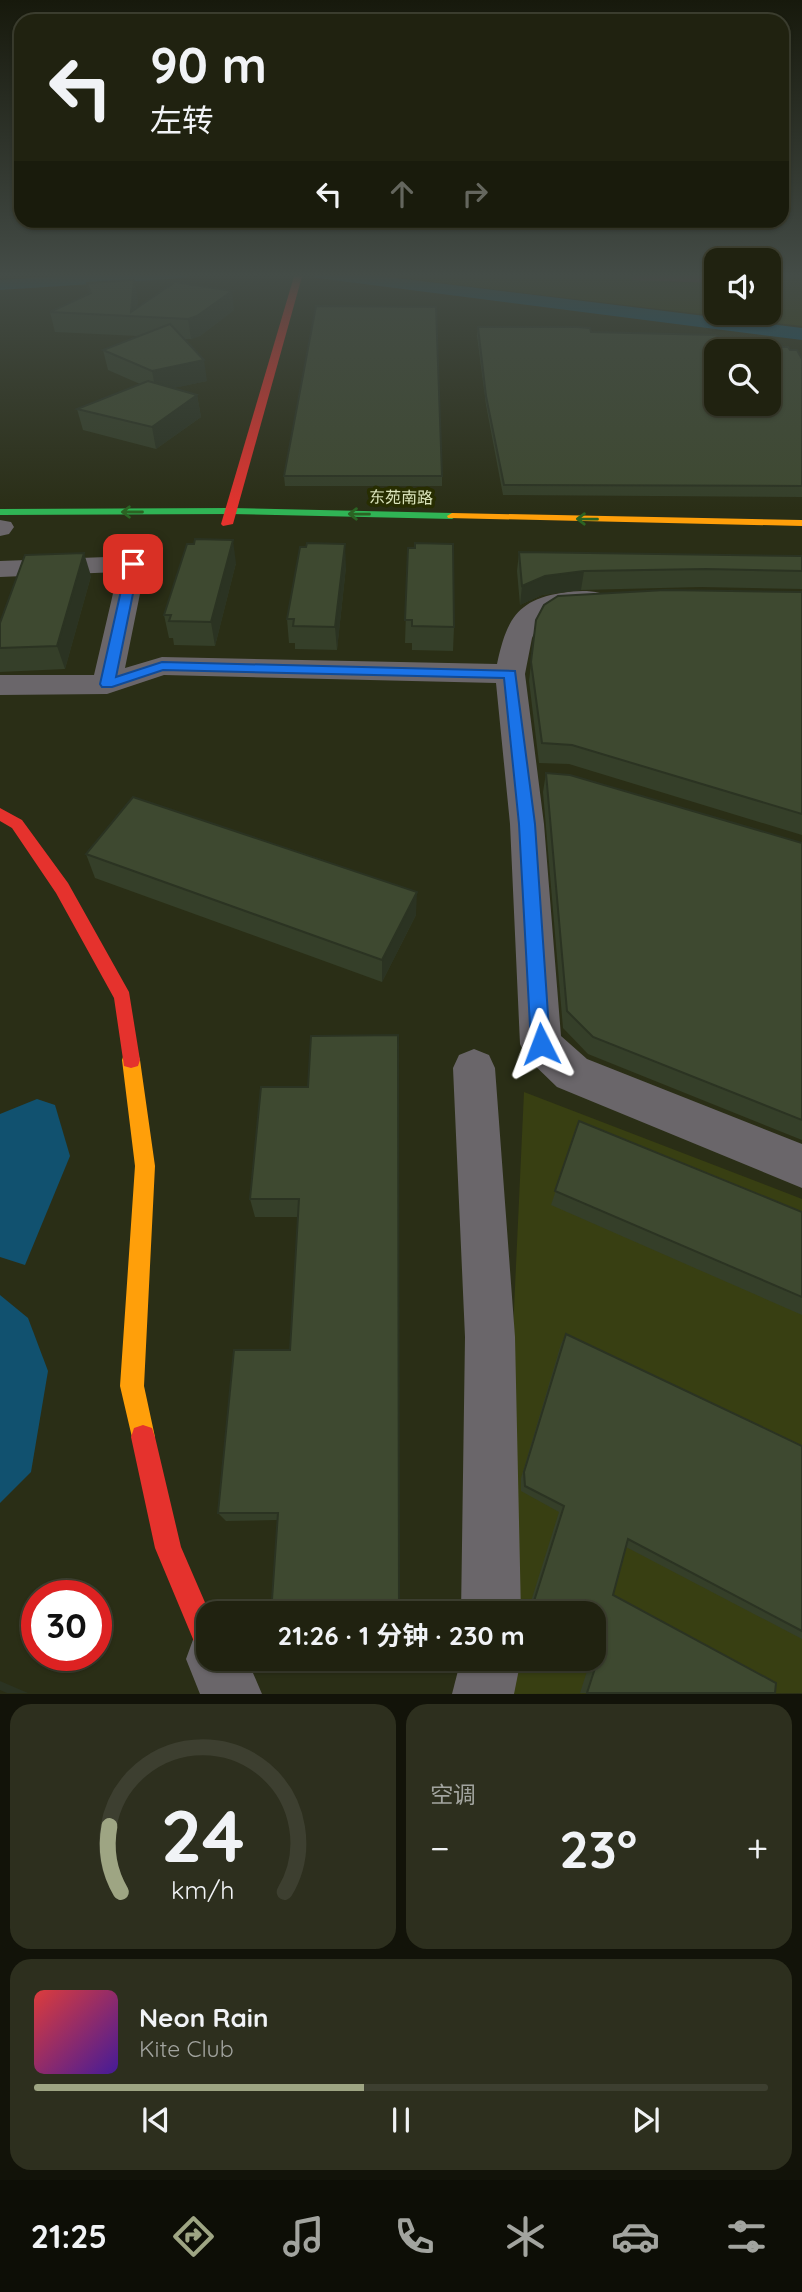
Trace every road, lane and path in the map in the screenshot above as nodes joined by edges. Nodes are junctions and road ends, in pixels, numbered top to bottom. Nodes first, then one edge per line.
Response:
1 (276, 352) edge
2 (229, 518) junction
3 (802, 523) edge
4 (0, 524) edge
5 (802, 536) edge
6 (0, 569) edge
7 (617, 600) edge
8 (510, 674) junction
9 (107, 684) junction
10 (0, 685) edge
11 (0, 814) edge
12 (474, 1068) dead end
13 (802, 1166) edge
14 (491, 1601) edge
15 (196, 1613) edge
16 (221, 1671) edge
17 (488, 1671) edge
18 (231, 1693) edge
19 (483, 1693) edge

1 - 2 street
3 -> 2 street, 东苑南路
2 - 4 street, 东苑南路
2 - 5 street, 东苑南路
6 - 9 street
7 - 8 street
8 - 9 street
8 - 13 street
9 - 10 street
11 - 15 street
12 - 14 street
16 - 18 street
17 - 19 street

